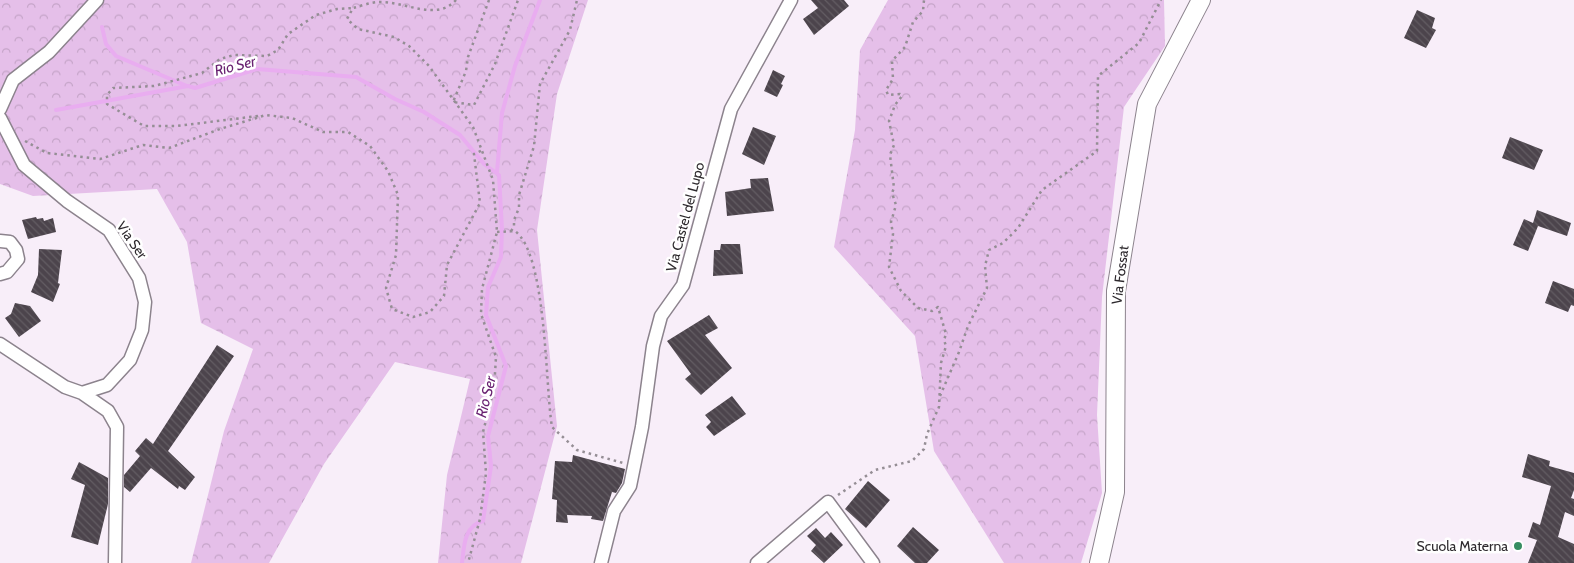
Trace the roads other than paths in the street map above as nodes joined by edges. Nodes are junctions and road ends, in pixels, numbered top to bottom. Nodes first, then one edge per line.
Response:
1 (97, 0) edge
2 (791, 0) edge
3 (1201, 0) edge
4 (0, 108) edge
5 (0, 118) edge
6 (0, 241) edge
7 (0, 274) edge
8 (0, 344) edge
9 (82, 393) junction
10 (114, 563) edge
11 (600, 563) edge
12 (757, 563) edge
13 (873, 563) edge
14 (1099, 563) edge

1 - 4 street
2 - 11 street, Via Castel del Lupo
3 - 14 street, Via Fossat
5 - 9 street, Via Ser
6 - 7 street
8 - 9 street
9 - 10 street
12 - 13 street

